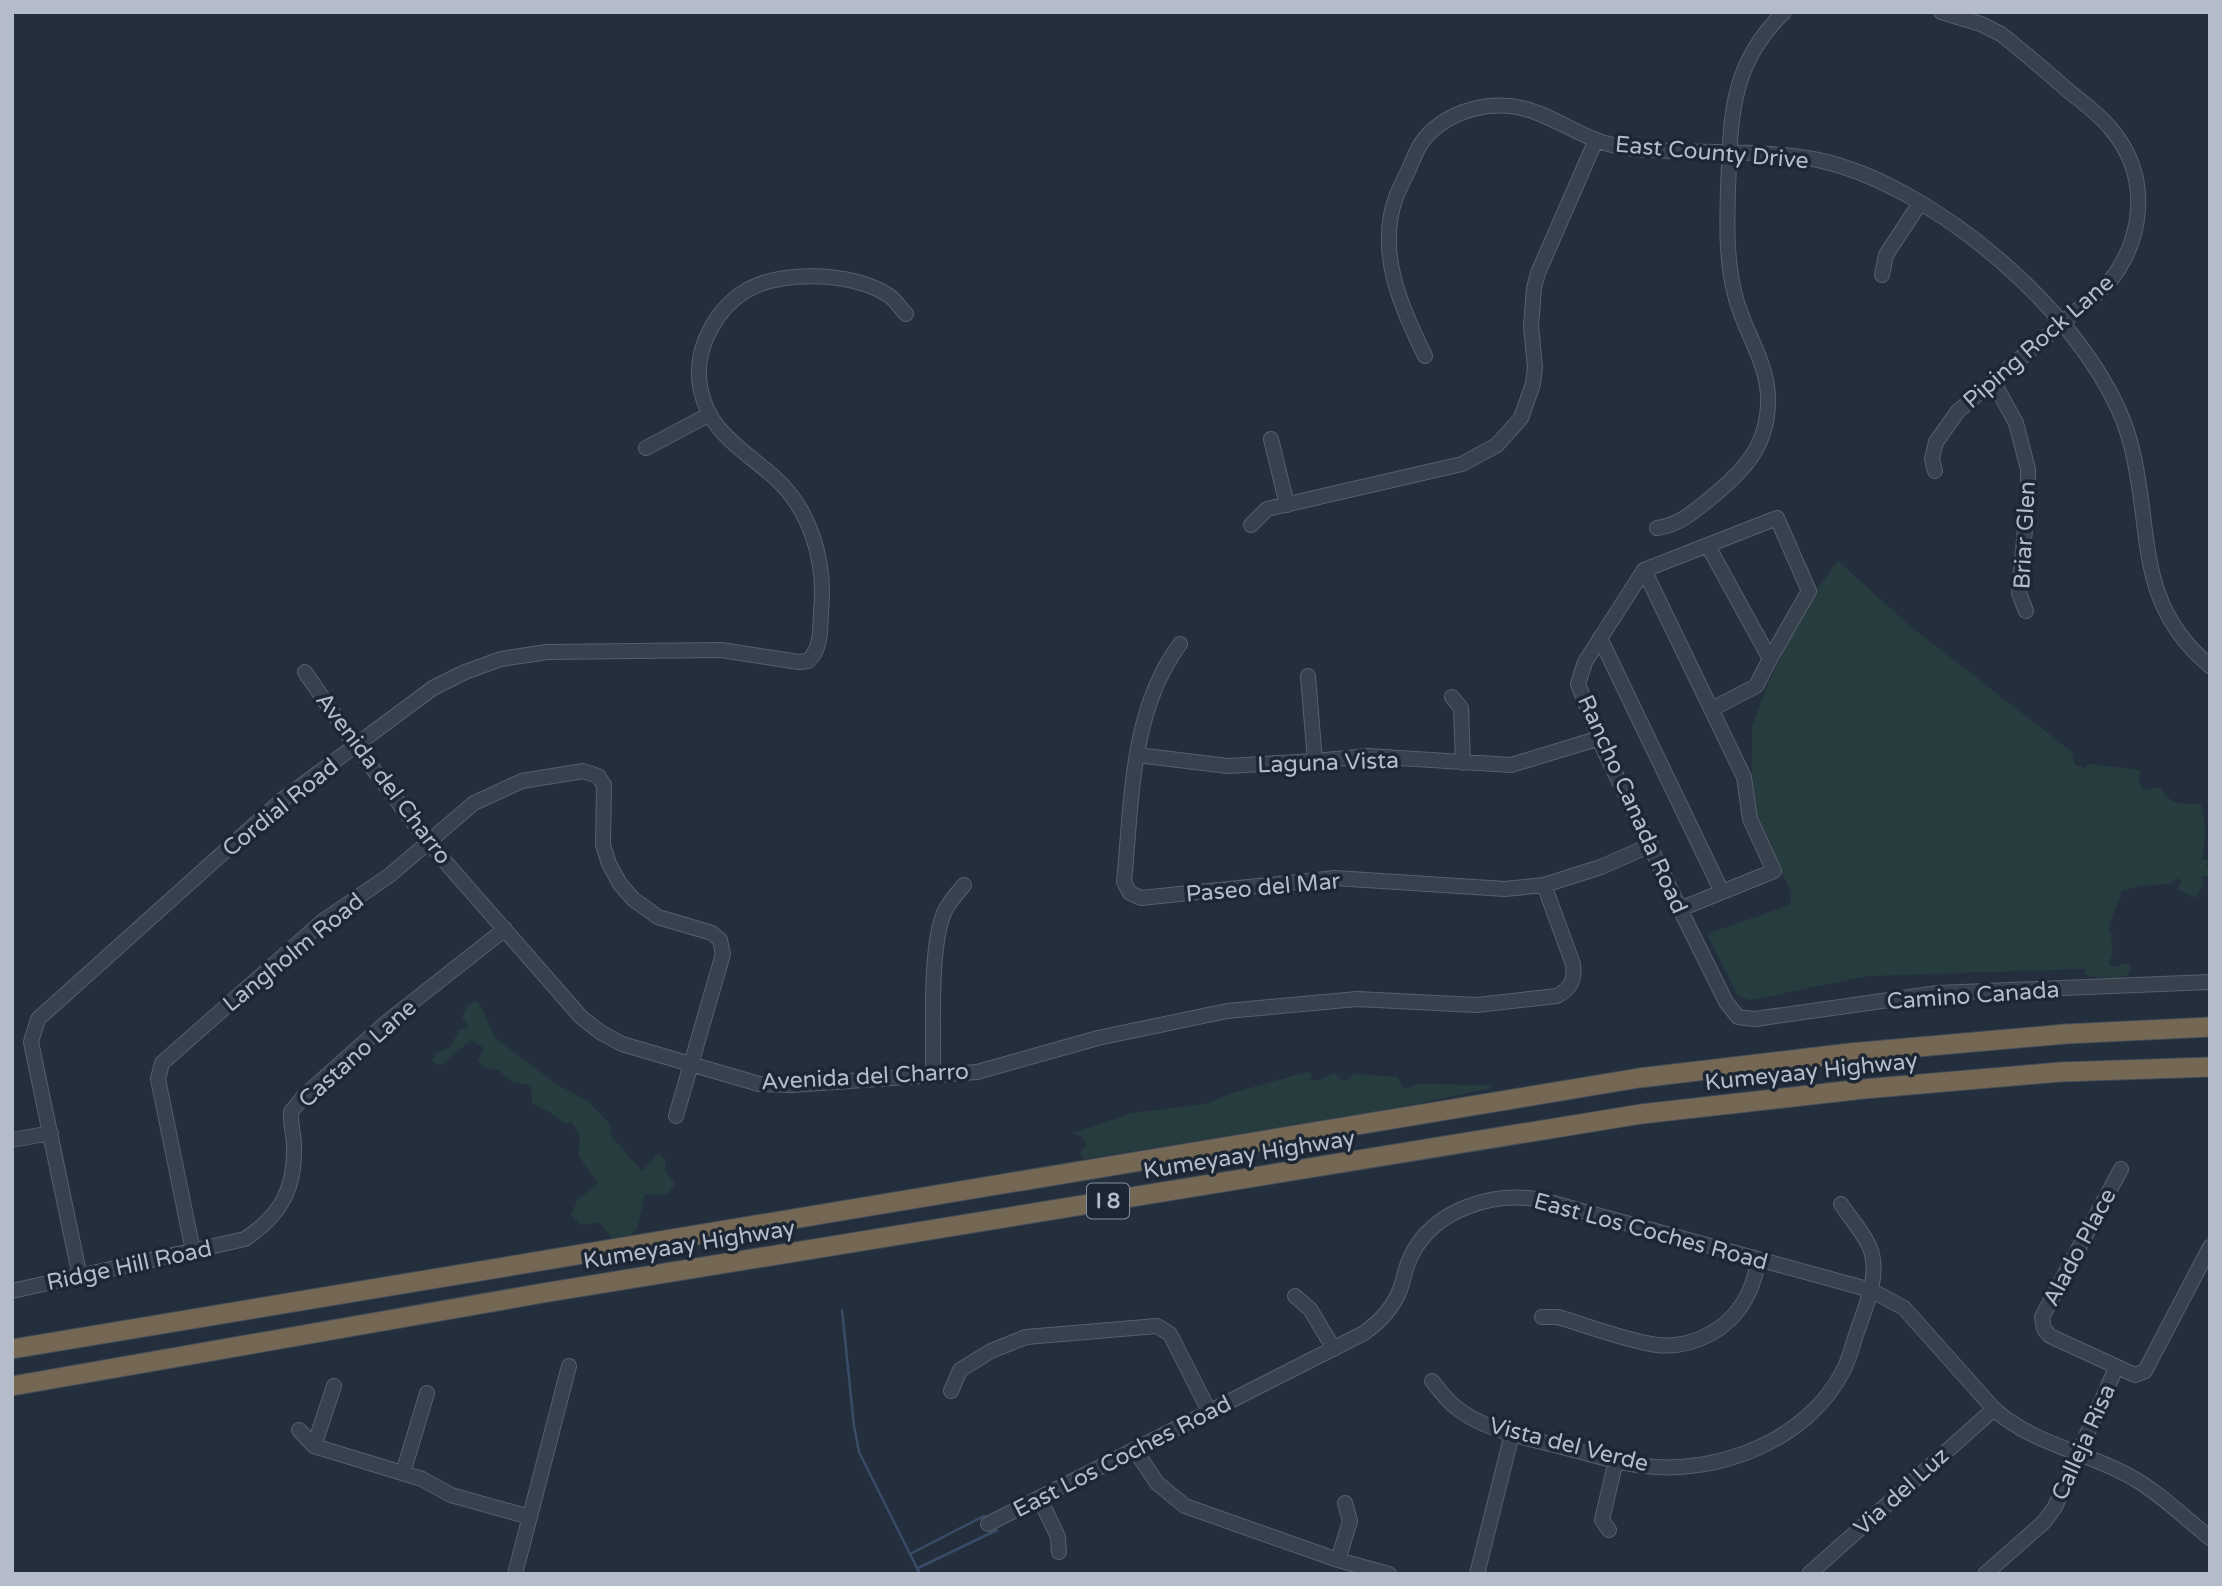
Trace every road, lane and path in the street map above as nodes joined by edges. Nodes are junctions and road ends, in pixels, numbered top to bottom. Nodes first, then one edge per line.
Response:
1 (1784, 12) edge
2 (1941, 12) edge
3 (1596, 140) junction
4 (1730, 153) junction
5 (1920, 203) junction
6 (1882, 275) dead end
7 (905, 314) dead end
8 (2061, 323) junction
9 (1425, 356) dead end
10 (1993, 381) junction
11 (710, 414) junction
12 (1272, 439) dead end
13 (646, 448) dead end
14 (1935, 471) dead end
15 (1287, 505) junction
16 (1251, 525) dead end
17 (1657, 528) dead end
18 (1708, 546) junction
19 (1644, 570) junction
20 (2026, 611) dead end
21 (1600, 638) junction
22 (1180, 644) dead end
23 (1770, 659) junction
24 (2210, 666) edge
25 (305, 672) dead end
26 (1308, 676) dead end
27 (1452, 697) dead end
28 (1712, 709) junction
29 (1600, 738) junction
30 (355, 745) junction
31 (1137, 755) junction
32 (1315, 761) junction
33 (1463, 763) junction
34 (428, 842) junction
35 (1651, 845) junction
36 (964, 885) dead end
37 (1544, 885) junction
38 (1722, 892) junction
39 (1680, 909) junction
40 (505, 929) junction
41 (2210, 982) edge
42 (1738, 1017) joint
43 (2210, 1027) edge
44 (691, 1066) junction
45 (2210, 1067) edge
46 (933, 1076) junction
47 (676, 1116) dead end
48 (51, 1133) junction
49 (12, 1140) edge
50 (2121, 1169) dead end
51 (1841, 1204) dead end
52 (245, 1239) joint
53 (2210, 1247) edge
54 (193, 1251) junction
55 (1759, 1260) junction
56 (80, 1277) junction
57 (1871, 1290) junction
58 (12, 1291) edge
59 (1296, 1296) dead end
60 (1542, 1317) dead end
61 (12, 1349) edge
62 (1334, 1349) junction
63 (569, 1366) dead end
64 (2116, 1368) junction
65 (1432, 1381) dead end
66 (12, 1386) edge
67 (334, 1386) dead end
68 (951, 1391) dead end
69 (427, 1393) dead end
70 (1994, 1409) junction
71 (1209, 1411) junction
72 (299, 1430) dead end
73 (1512, 1434) junction
74 (314, 1446) junction
75 (1135, 1450) junction
76 (2080, 1453) junction
77 (1615, 1460) junction
78 (403, 1474) junction
79 (1040, 1499) junction
80 (1345, 1503) dead end
81 (530, 1517) junction
82 (988, 1524) dead end
83 (1609, 1530) dead end
84 (2210, 1538) edge
85 (1059, 1552) dead end
86 (1338, 1560) junction
87 (515, 1574) edge
88 (1389, 1574) edge
89 (1477, 1574) edge
90 (1809, 1574) edge
91 (1985, 1574) edge

1 - 4 street
2 - 8 street, Piping Rock Lane
3 - 4 street, East County Drive
3 - 9 street, East County Drive
3 - 15 street
4 - 5 street, East County Drive
4 - 17 street
5 - 6 street
5 - 8 street, East County Drive
7 - 11 street
8 - 10 street, Piping Rock Lane
8 - 24 street, East County Drive
10 - 14 street, Piping Rock Lane
10 - 20 street, Briar Glen
11 - 13 street
11 - 30 street, Cordial Road
12 - 15 street
15 - 16 street
18 - 19 street
18 - 23 street
18 - 23 street
19 - 21 street, Rancho Canada Road
19 - 28 street
21 - 29 street, Rancho Canada Road
21 - 38 street
22 - 31 street, Paseo del Mar
23 - 28 street
25 - 30 street, Avenida del Charro
26 - 32 street
27 - 33 street
28 - 38 street
29 - 33 street, Laguna Vista
29 - 35 street, Rancho Canada Road
30 - 34 street, Avenida del Charro
30 - 48 street, Cordial Road
31 - 32 street, Laguna Vista
31 - 37 street, Paseo del Mar
32 - 33 street, Laguna Vista
34 - 40 street, Avenida del Charro
34 - 44 street, Langholm Road
34 - 54 street, Langholm Road
35 - 37 street, Paseo del Mar
35 - 39 street, Rancho Canada Road
36 - 46 street
37 - 46 street, Avenida del Charro
38 - 39 street
39 - 42 street, Rancho Canada Road
40 - 44 street, Avenida del Charro
40 - 52 street, Castano Lane
41 - 42 street, Camino Canada
43 - 61 highway, Kumeyaay Highway / I 8
44 - 46 street, Avenida del Charro
44 - 47 street
45 - 66 highway, Kumeyaay Highway / I 8
48 - 49 street
48 - 56 street, Cordial Road
50 - 64 street, Alado Place
51 - 57 street, Vista del Verde
52 - 54 street, Ridge Hill Road
53 - 64 street, Calleja Risa
54 - 56 street, Ridge Hill Road
55 - 57 street, East Los Coches Road
55 - 60 street
55 - 62 street, East Los Coches Road
56 - 58 street, Ridge Hill Road
57 - 70 street, East Los Coches Road
57 - 77 street, Vista del Verde
59 - 62 street
62 - 71 street, East Los Coches Road
63 - 81 street
64 - 76 street, Calleja Risa
65 - 73 street, Vista del Verde
67 - 74 street
68 - 71 street
69 - 78 street
70 - 76 street, East Los Coches Road
70 - 90 street, Via del Luz
71 - 75 street, East Los Coches Road
72 - 74 street
73 - 77 street, Vista del Verde
73 - 89 street
74 - 78 street
75 - 79 street, East Los Coches Road
75 - 86 street
76 - 84 street, East Los Coches Road
76 - 91 street, Calleja Risa
77 - 83 street
78 - 81 street
79 - 82 street, East Los Coches Road
79 - 85 street
80 - 86 street
81 - 87 street
86 - 88 street

